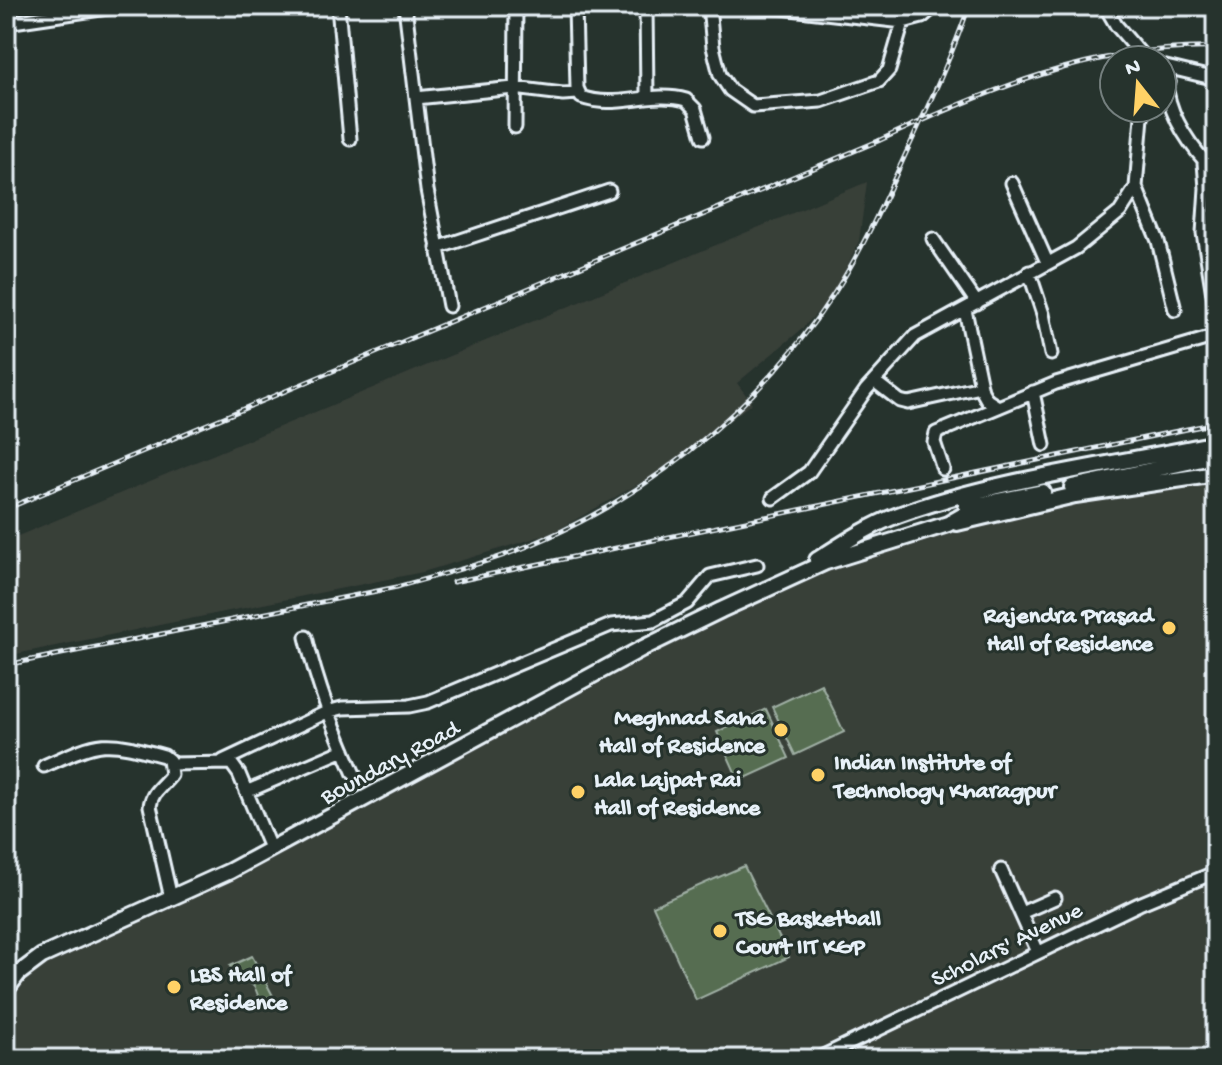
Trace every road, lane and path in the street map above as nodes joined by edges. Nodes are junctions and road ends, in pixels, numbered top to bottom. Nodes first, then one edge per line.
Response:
1 (121, 6) edge
2 (338, 6) edge
3 (405, 6) edge
4 (516, 6) edge
5 (575, 6) edge
6 (646, 6) edge
7 (709, 6) edge
8 (738, 6) edge
9 (935, 6) edge
10 (1105, 6) edge
11 (903, 22) junction
12 (7, 23) edge
13 (6, 40) edge
14 (1132, 44) edge
15 (1178, 70) edge
16 (1216, 79) edge
17 (514, 88) junction
18 (578, 93) junction
19 (647, 97) junction
20 (416, 98) junction
21 (1178, 123) edge
22 (1141, 124) edge
23 (515, 127) dead end
24 (703, 137) dead end
25 (350, 139) dead end
26 (1204, 163) junction
27 (1216, 173) edge
28 (1012, 183) dead end
29 (1136, 187) junction
30 (609, 191) dead end
31 (933, 239) dead end
32 (437, 248) junction
33 (1047, 262) junction
34 (1029, 272) junction
35 (977, 303) junction
36 (449, 306) dead end
37 (965, 310) junction
38 (1175, 310) dead end
39 (1216, 313) edge
40 (1216, 336) edge
41 (1051, 354) dead end
42 (874, 381) junction
43 (981, 387) junction
44 (1033, 392) junction
45 (998, 407) junction
46 (1216, 443) edge
47 (1044, 445) dead end
48 (1216, 456) edge
49 (943, 469) dead end
50 (1216, 474) edge
51 (773, 498) dead end
52 (954, 499) junction
53 (976, 505) junction
54 (896, 516) junction
55 (948, 524) junction
56 (903, 540) junction
57 (757, 565) dead end
58 (797, 574) junction
59 (306, 637) dead end
60 (327, 712) junction
61 (344, 750) junction
62 (223, 761) junction
63 (171, 764) junction
64 (44, 766) dead end
65 (354, 774) dead end
66 (246, 792) junction
67 (270, 848) junction
68 (1001, 870) dead end
69 (1216, 872) edge
70 (171, 898) junction
71 (1055, 898) dead end
72 (1021, 913) junction
73 (1038, 952) junction
74 (6, 990) edge
75 (817, 1059) edge

1 - 12 street
2 - 25 street
3 - 20 street
4 - 17 street
5 - 18 street
6 - 19 street
7 - 11 street
8 - 11 street
9 - 11 street
10 - 14 street
12 - 13 street
15 - 16 street
17 - 18 street
17 - 20 street
17 - 23 street
18 - 19 street
19 - 24 street
20 - 32 street
21 - 26 street
22 - 29 street
26 - 27 street
26 - 39 street
28 - 33 street
29 - 33 street
29 - 38 street
30 - 32 street
31 - 35 street
32 - 36 street
33 - 34 street
34 - 35 street
34 - 41 street
35 - 37 street
37 - 42 street
37 - 43 street
40 - 44 street
42 - 43 street
42 - 51 street
43 - 45 street
44 - 45 street
44 - 47 street
45 - 49 street
46 - 52 main road, Boundary Road
48 - 53 main road
50 - 55 main road
52 - 53 main road
52 - 54 main road, Boundary Road
53 - 55 main road
54 - 56 main road
54 - 58 main road, Boundary Road
55 - 56 main road, Boundary Road
56 - 58 main road, Boundary Road
57 - 60 street
58 - 67 main road, Boundary Road
59 - 60 street
60 - 61 street
60 - 62 street
61 - 65 street
61 - 66 street
62 - 63 street
62 - 66 street
63 - 64 street
63 - 70 street
66 - 67 street
67 - 70 main road, Boundary Road
68 - 72 street
69 - 73 street, Scholars' Avenue
70 - 74 main road, Boundary Road
71 - 72 street
72 - 73 street
73 - 75 street, Scholars' Avenue

